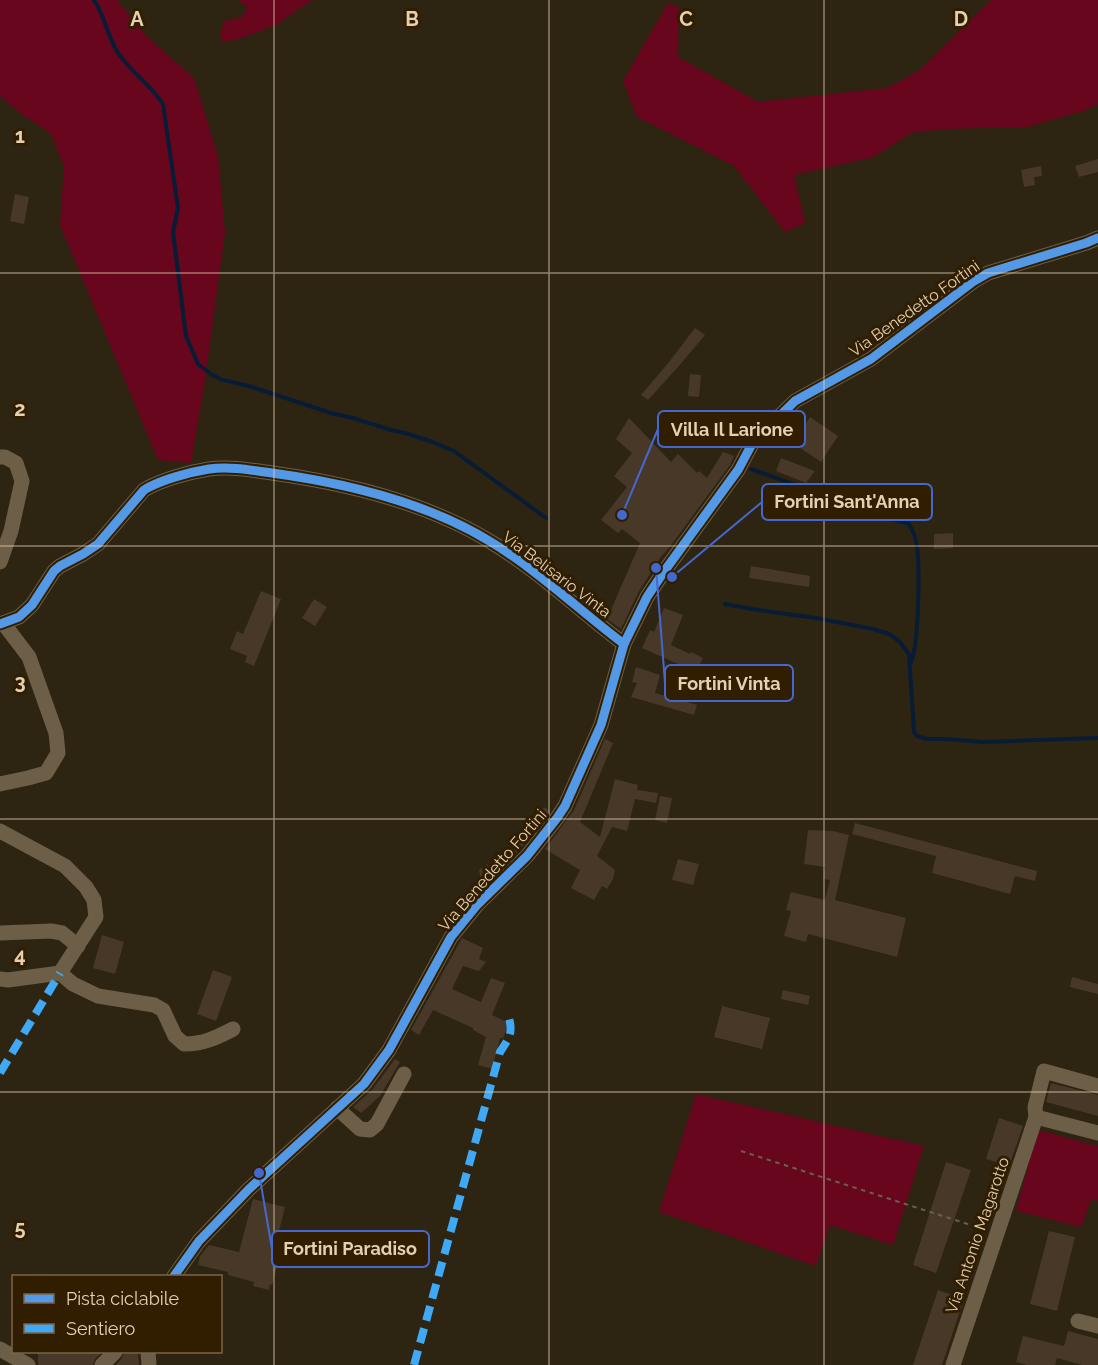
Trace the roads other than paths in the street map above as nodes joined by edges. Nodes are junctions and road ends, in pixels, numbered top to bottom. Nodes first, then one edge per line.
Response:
1 (1098, 238) edge
2 (0, 457) edge
3 (0, 562) edge
4 (2, 624) edge
5 (624, 644) junction
6 (0, 784) edge
7 (0, 831) edge
8 (0, 933) edge
9 (78, 946) junction
10 (60, 973) junction
11 (0, 979) edge
12 (234, 1029) dead end
13 (404, 1074) dead end
14 (1098, 1086) edge
15 (338, 1108) junction
16 (1036, 1117) junction
17 (1098, 1133) edge
18 (175, 1275) edge
19 (1078, 1321) dead end
20 (1098, 1326) edge
21 (0, 1349) edge
22 (114, 1353) edge
23 (28, 1365) edge
24 (102, 1365) edge
25 (953, 1365) edge

1 - 5 street, Via Benedetto Fortini
2 - 3 street
4 - 5 street, Via Belisario Vinta
4 - 6 street
5 - 15 street, Via Benedetto Fortini
7 - 9 street
8 - 9 street
9 - 10 street
10 - 11 street
10 - 12 street
13 - 15 street
14 - 16 street, Via Antonio Magarotto
15 - 18 street, Via Benedetto Fortini
16 - 17 street
16 - 25 street, Via Antonio Magarotto
19 - 20 street
21 - 23 street
22 - 24 street

